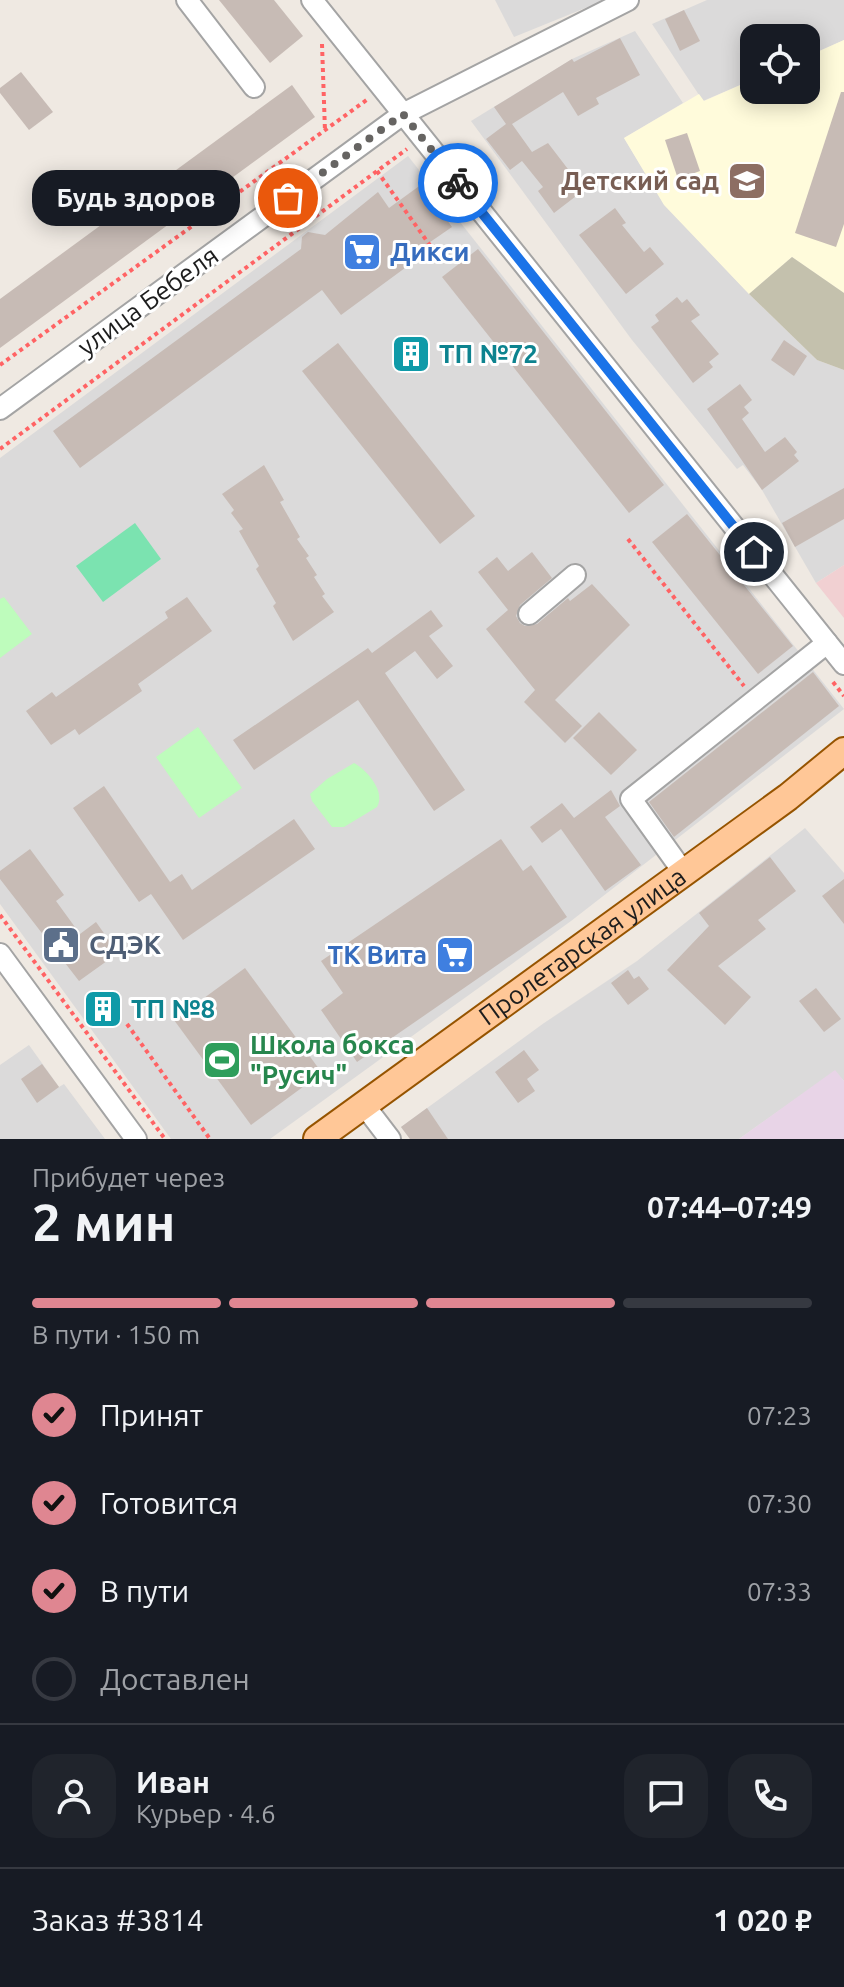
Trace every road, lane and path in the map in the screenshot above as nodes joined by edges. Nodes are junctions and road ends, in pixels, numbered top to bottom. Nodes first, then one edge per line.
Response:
1 (187, 0) edge
2 (312, 0) edge
3 (628, 0) edge
4 (322, 38) dead end
5 (254, 87) dead end
6 (370, 98) dead end
7 (403, 114) junction
8 (325, 131) junction
9 (409, 148) dead end
10 (377, 171) junction
11 (439, 258) dead end
12 (0, 365) edge
13 (0, 409) edge
14 (0, 449) edge
15 (628, 539) dead end
16 (575, 575) dead end
17 (529, 614) dead end
18 (827, 643) junction
19 (844, 664) edge
20 (755, 700) junction
21 (844, 751) edge
22 (684, 873) junction
23 (0, 915) edge
24 (0, 954) edge
25 (127, 1024) dead end
26 (364, 1105) junction
27 (136, 1139) edge
28 (165, 1139) edge
29 (210, 1139) edge
30 (317, 1139) edge
31 (390, 1139) edge

1 - 5 street
2 - 7 street
3 - 7 street, улица Бебеля
4 - 8 path
6 - 8 path
7 - 13 street, улица Бебеля
7 - 18 street
8 - 12 path
9 - 10 path
10 - 11 path
10 - 14 path
15 - 20 path
16 - 17 street
18 - 19 street
18 - 20 street
20 - 22 street
21 - 22 main road, Пролетарская улица
22 - 26 main road, Пролетарская улица
23 - 28 path
24 - 27 street
25 - 29 path
26 - 30 main road, Пролетарская улица
26 - 31 street

